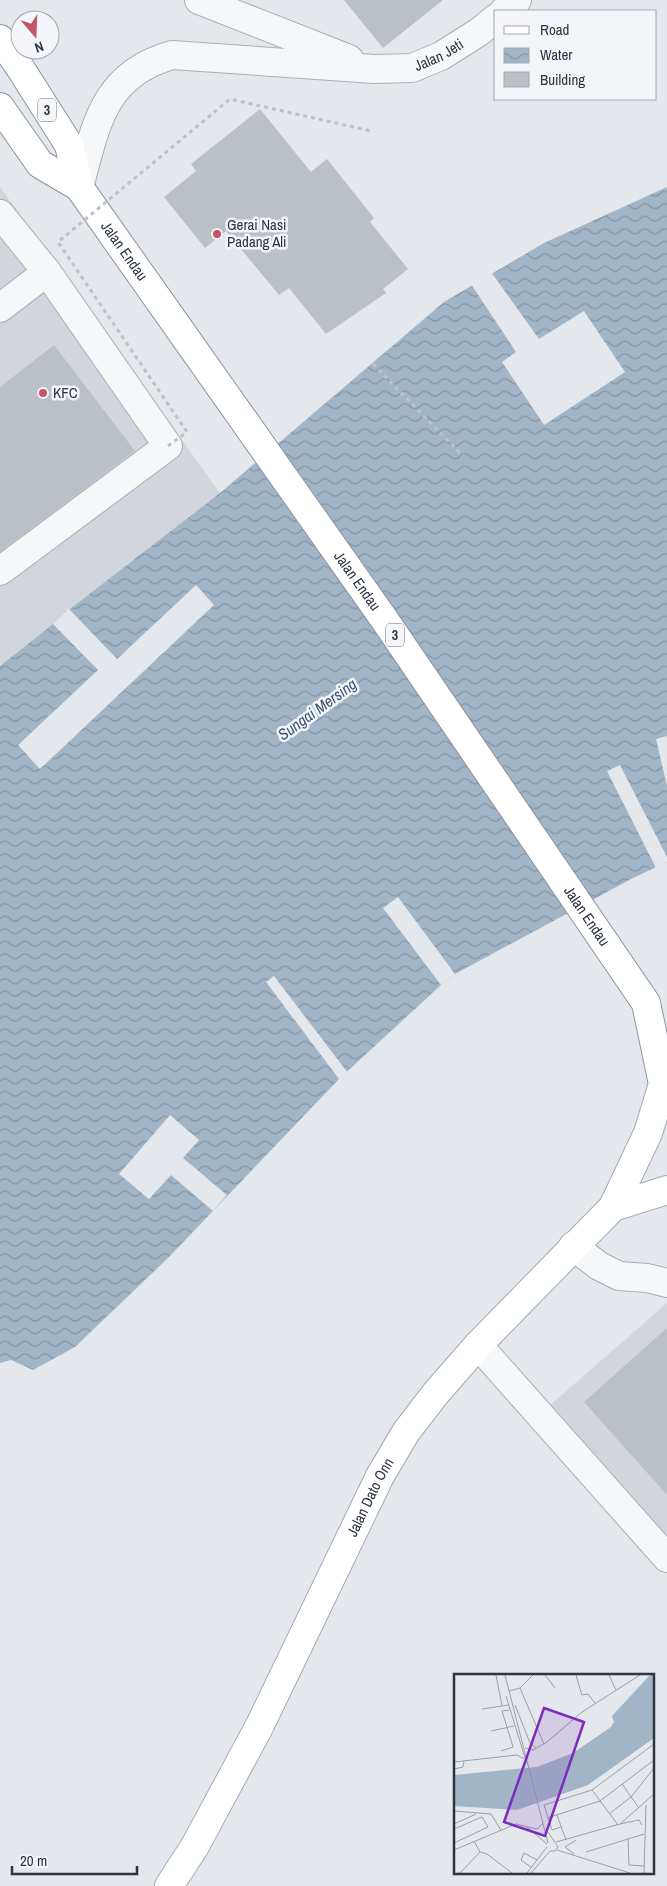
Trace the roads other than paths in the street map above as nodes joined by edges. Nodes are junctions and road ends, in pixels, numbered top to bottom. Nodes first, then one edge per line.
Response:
1 (199, 0) edge
2 (517, 0) edge
3 (505, 10) edge
4 (494, 20) edge
5 (0, 39) edge
6 (374, 69) junction
7 (0, 107) edge
8 (80, 187) junction
9 (0, 214) edge
10 (47, 272) junction
11 (0, 308) edge
12 (0, 570) edge
13 (657, 1010) edge
14 (665, 1087) edge
15 (667, 1190) edge
16 (613, 1207) junction
17 (573, 1246) junction
18 (667, 1284) edge
19 (478, 1345) junction
20 (667, 1558) edge
21 (169, 1886) edge

1 - 6 street
2 - 3 street
4 - 6 street, Jalan Jeti
5 - 8 main road, Jalan Endau / 3
6 - 8 street, Jalan Jeti
7 - 8 main road, Jalan Endau / 3
8 - 13 main road, Jalan Endau / 3
9 - 10 street
10 - 11 street
10 - 12 street
13 - 14 main road, Jalan Endau / 3
14 - 16 main road
15 - 16 main road, Jalan Dato Onn
16 - 17 main road, Jalan Dato Onn
17 - 18 street
17 - 19 main road, Jalan Dato Onn
19 - 20 street
19 - 21 main road, Jalan Dato Onn

